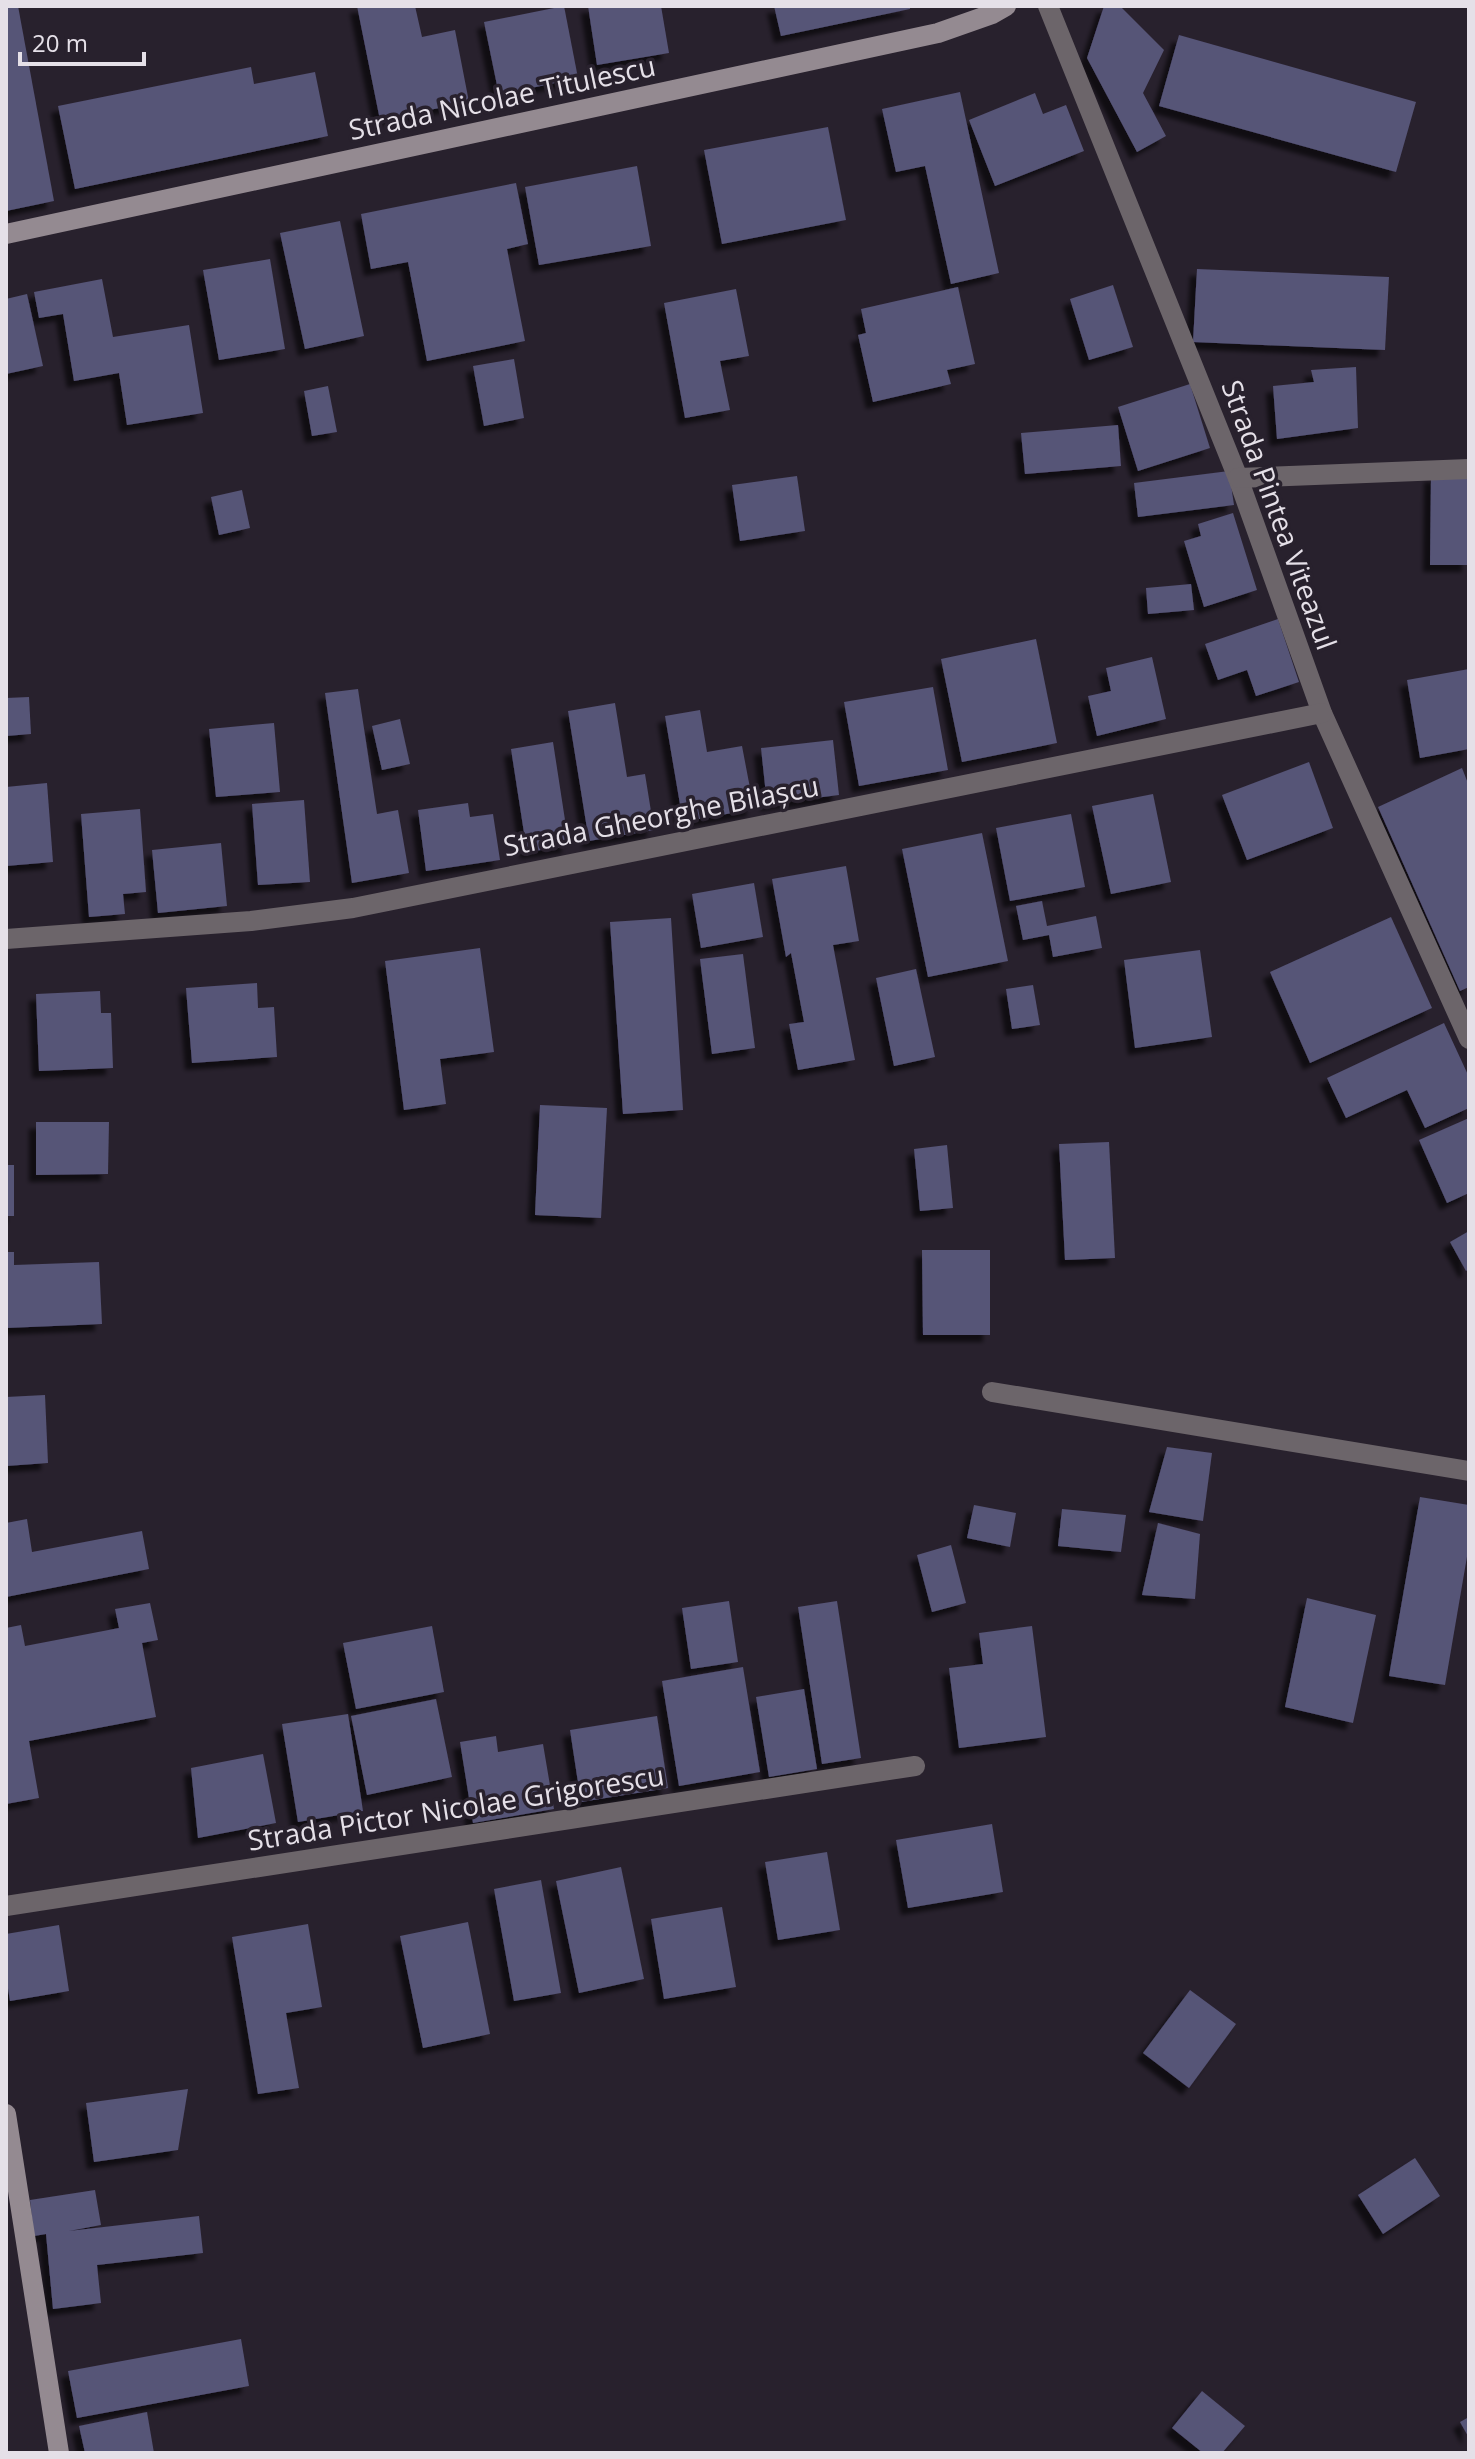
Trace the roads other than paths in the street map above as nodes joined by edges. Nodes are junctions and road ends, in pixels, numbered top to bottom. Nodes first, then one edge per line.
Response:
1 (1006, 6) edge
2 (1048, 6) edge
3 (6, 234) edge
4 (1469, 469) edge
5 (1238, 478) junction
6 (1322, 713) junction
7 (6, 939) edge
8 (1469, 1039) edge
9 (992, 1392) dead end
10 (1469, 1471) edge
11 (915, 1766) dead end
12 (6, 1906) edge
13 (6, 2114) edge
14 (59, 2453) edge

1 - 3 main road, Strada Nicolae Titulescu
2 - 5 street, Strada Pintea Viteazul
4 - 5 street
5 - 6 street, Strada Pintea Viteazul
6 - 7 street, Strada Gheorghe Bilașcu
6 - 8 street, Strada Pintea Viteazul
9 - 10 street
11 - 12 street, Strada Pictor Nicolae Grigorescu
13 - 14 main road

